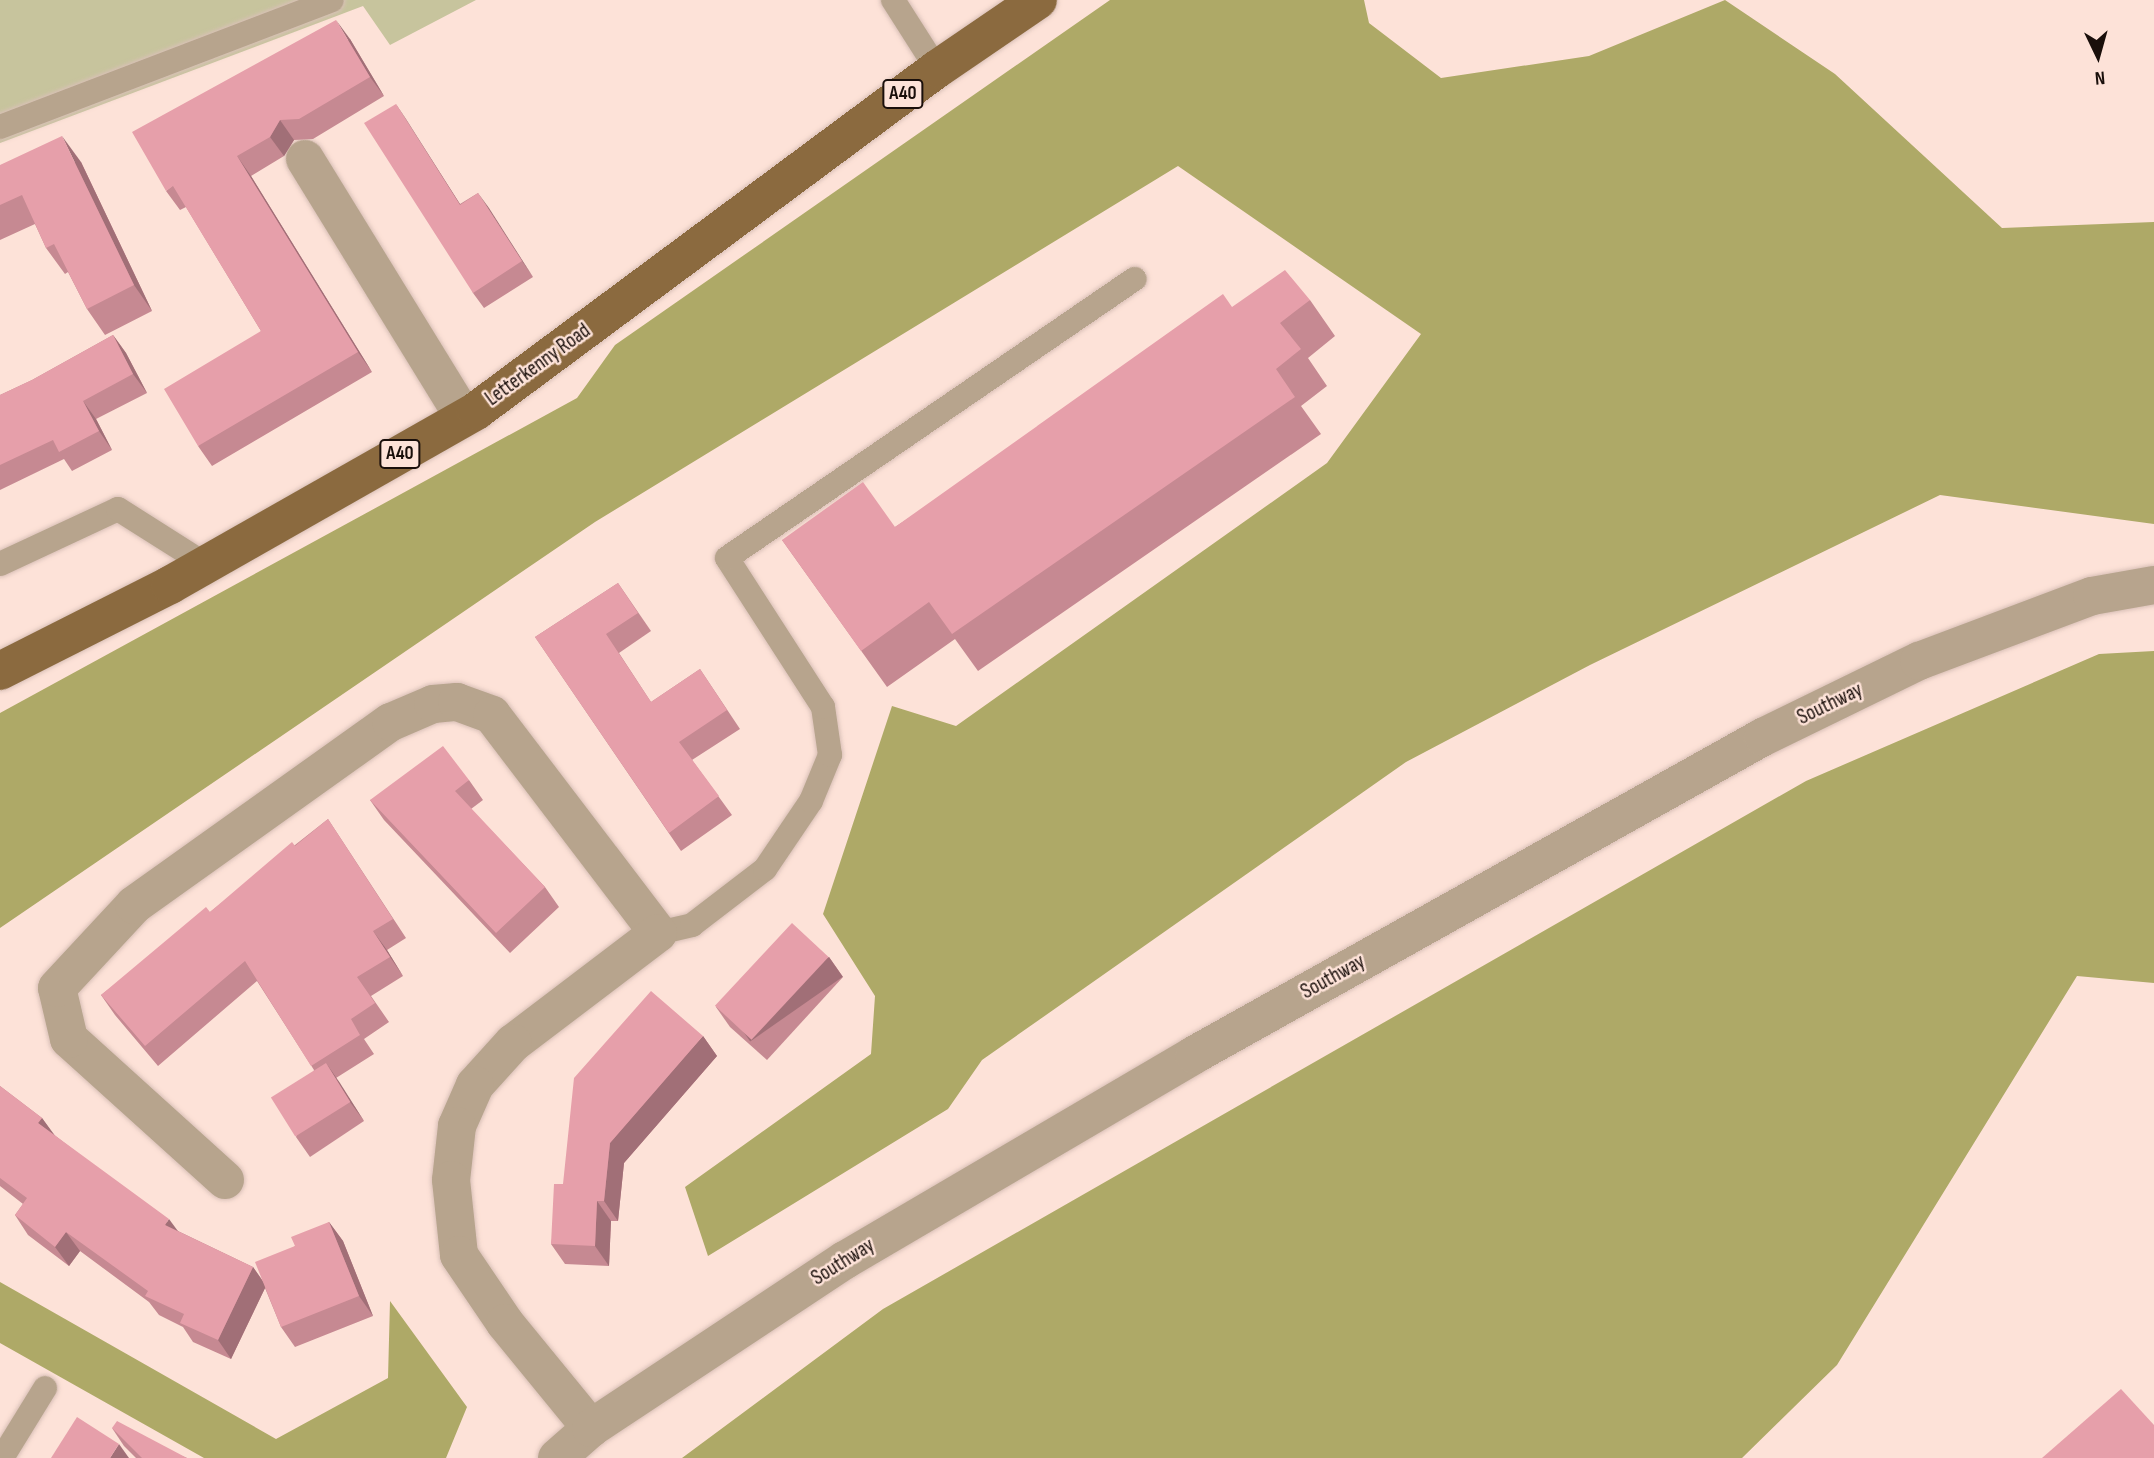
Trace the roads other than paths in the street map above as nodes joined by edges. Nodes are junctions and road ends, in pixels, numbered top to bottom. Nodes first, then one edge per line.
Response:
1 (332, 0) edge
2 (894, 0) edge
3 (1038, 0) edge
4 (937, 69) junction
5 (0, 127) edge
6 (305, 159) dead end
7 (1135, 279) dead end
8 (464, 417) junction
9 (0, 564) edge
10 (205, 565) junction
11 (2154, 585) edge
12 (0, 671) edge
13 (658, 933) junction
14 (225, 1180) dead end
15 (45, 1388) dead end
16 (591, 1428) junction
17 (2, 1458) edge
18 (557, 1458) edge

1 - 5 lane
2 - 4 lane
3 - 4 main road, Letterkenny Road / A40
4 - 8 main road, Letterkenny Road / A40
6 - 8 street
7 - 13 lane
8 - 10 main road, Letterkenny Road / A40
9 - 10 lane
10 - 12 main road, Letterkenny Road / A40
11 - 16 street, Southway
13 - 14 street
13 - 16 street
15 - 17 lane
16 - 18 street, Southway

